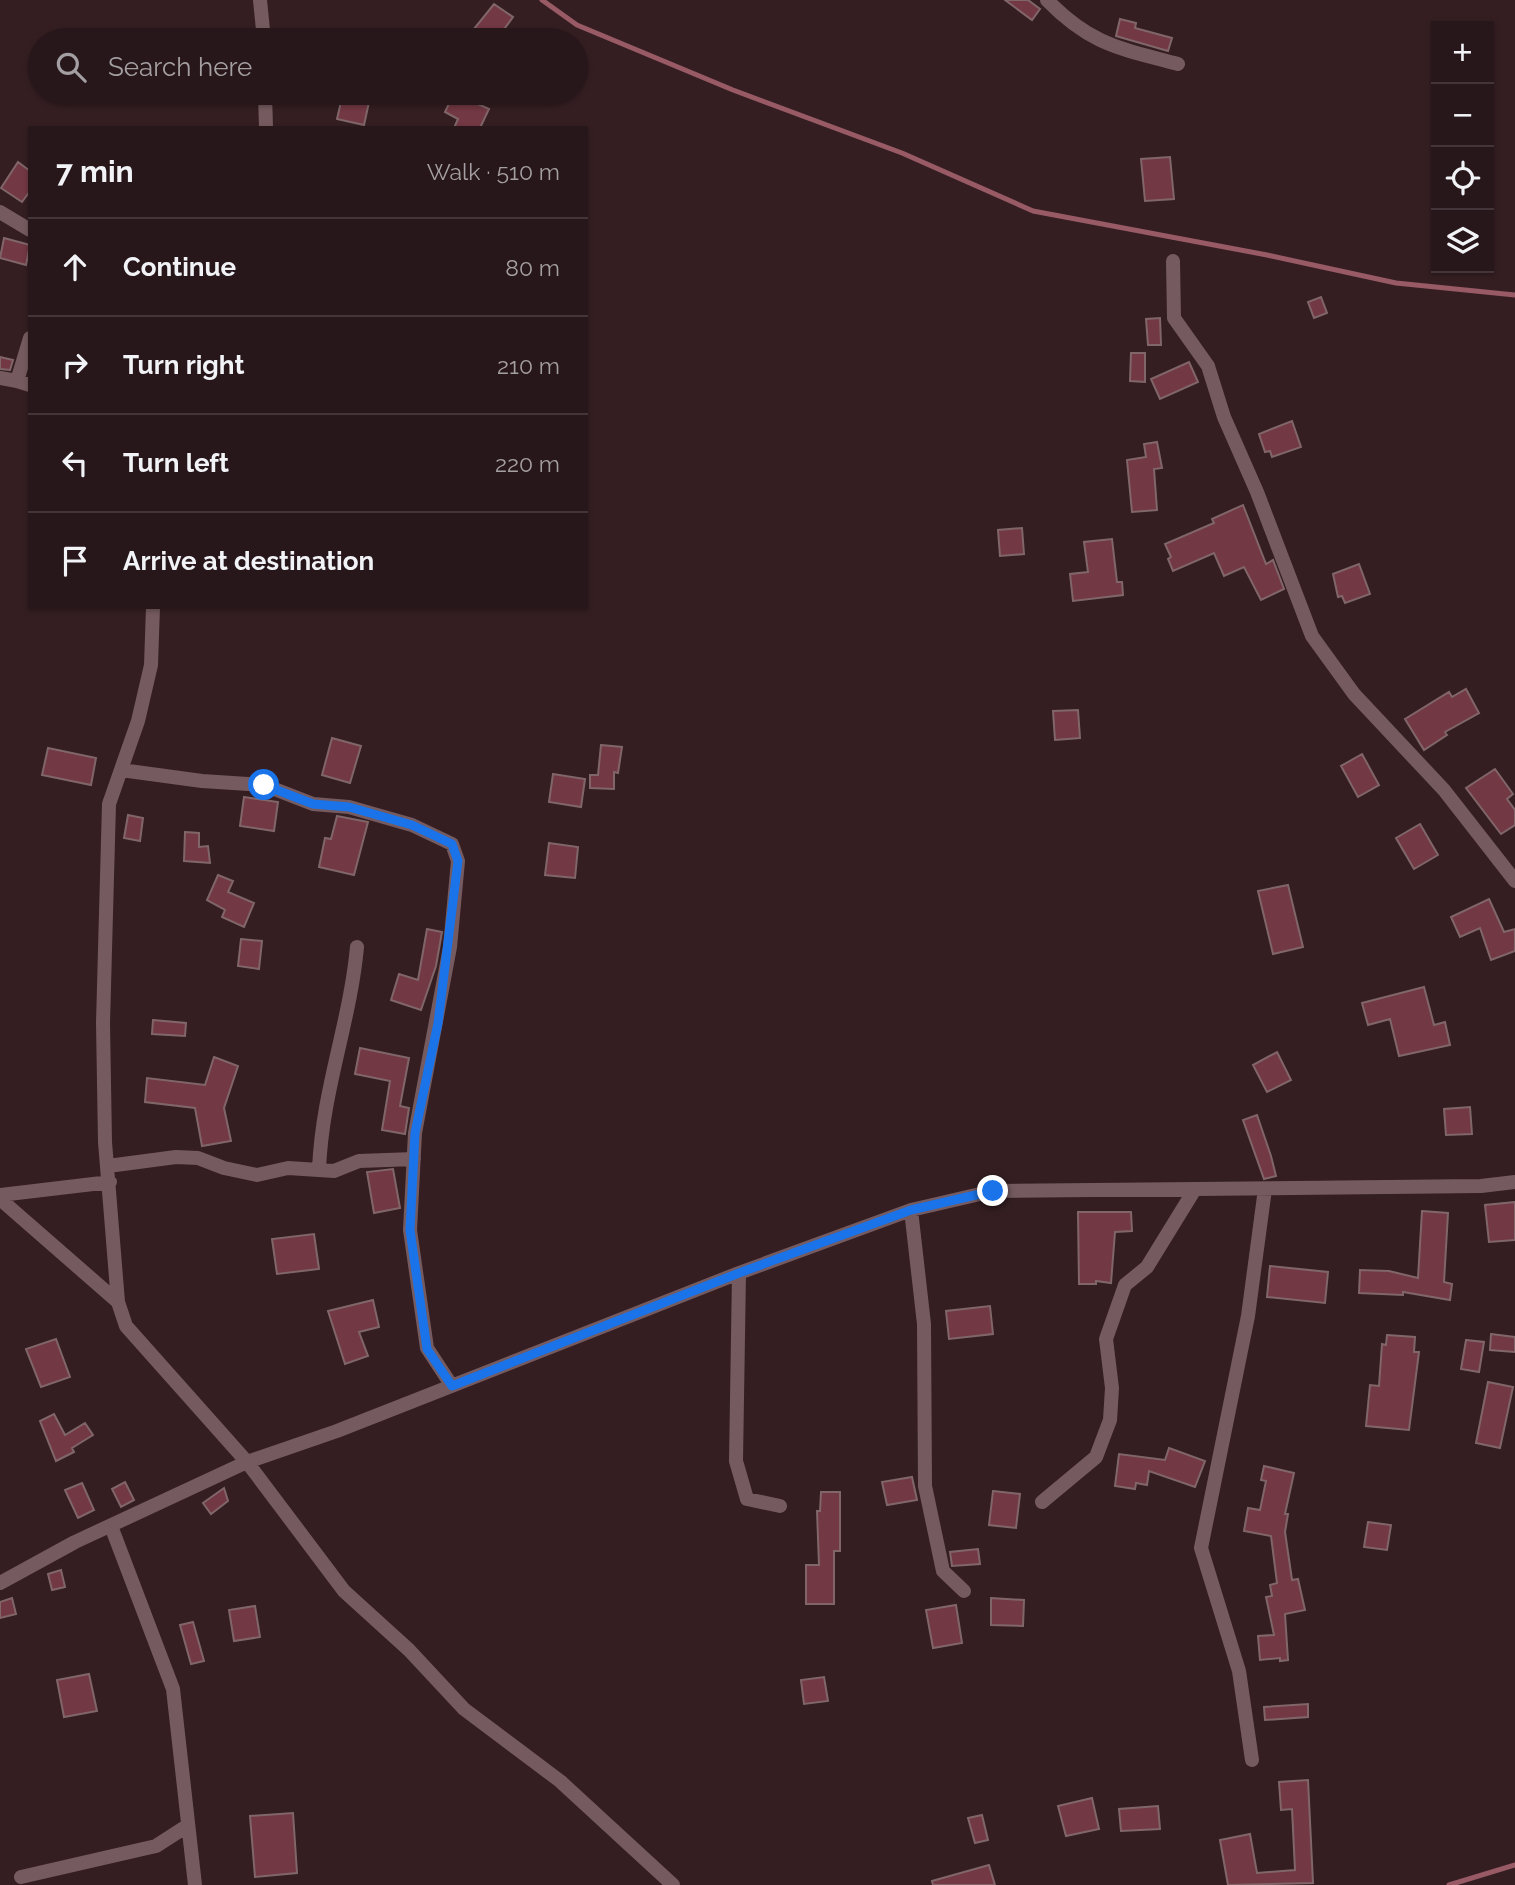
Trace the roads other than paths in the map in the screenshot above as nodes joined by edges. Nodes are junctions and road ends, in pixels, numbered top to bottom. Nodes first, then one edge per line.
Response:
1 (260, 0) edge
2 (1046, 0) edge
3 (263, 28) edge
4 (1178, 64) dead end
5 (265, 105) edge
6 (266, 126) edge
7 (0, 212) edge
8 (28, 229) edge
9 (1172, 261) dead end
10 (28, 351) edge
11 (0, 378) edge
12 (23, 383) edge
13 (153, 609) edge
14 (121, 770) junction
15 (1515, 881) edge
16 (357, 947) dead end
17 (414, 1159) junction
18 (108, 1166) junction
19 (319, 1170) junction
20 (110, 1182) junction
21 (1515, 1182) edge
22 (1195, 1189) junction
23 (1265, 1189) junction
24 (0, 1197) edge
25 (911, 1210) junction
26 (739, 1273) junction
27 (118, 1302) junction
28 (452, 1386) junction
29 (247, 1462) junction
30 (1042, 1502) dead end
31 (780, 1506) dead end
32 (111, 1526) junction
33 (0, 1583) edge
34 (964, 1591) dead end
35 (1251, 1760) dead end
36 (187, 1826) junction
37 (22, 1877) dead end
38 (195, 1885) edge
39 (673, 1885) edge

1 - 3 street
2 - 4 street
5 - 6 street
7 - 8 street
9 - 15 street
10 - 12 street
11 - 12 street
13 - 14 street
14 - 17 street
14 - 18 street
16 - 19 street
17 - 19 street
17 - 28 street
18 - 19 street
18 - 20 street
20 - 24 street
20 - 27 street
21 - 23 street
22 - 23 street
22 - 25 street
22 - 30 street
23 - 35 street
24 - 27 street
25 - 26 street
25 - 34 street
26 - 28 street
26 - 31 street
27 - 29 street
28 - 29 street
29 - 32 street
29 - 39 street
32 - 33 street
32 - 36 street
36 - 37 street
36 - 38 street

